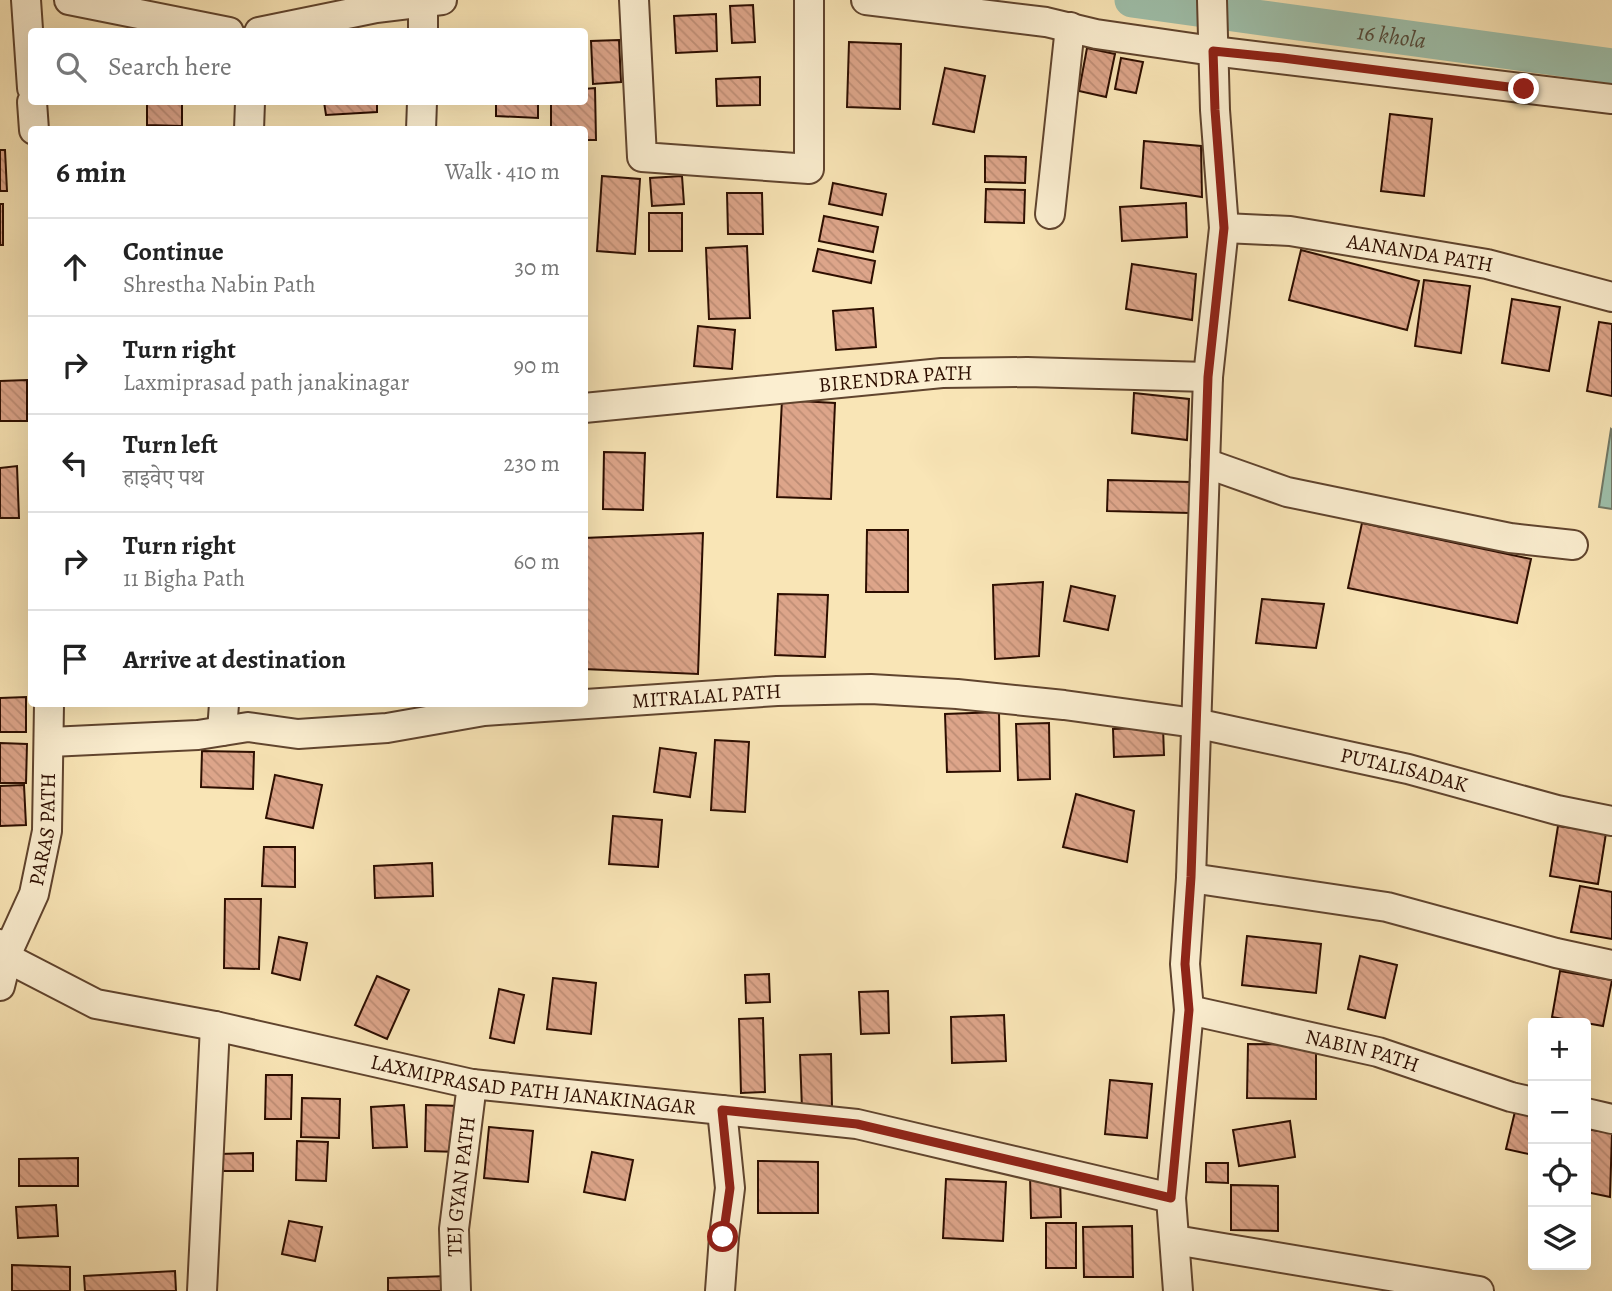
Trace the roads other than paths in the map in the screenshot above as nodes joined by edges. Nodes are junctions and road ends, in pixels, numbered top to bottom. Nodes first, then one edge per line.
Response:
1 (26, 0) edge
2 (69, 0) edge
3 (634, 0) edge
4 (809, 0) edge
5 (866, 0) edge
6 (1212, 0) edge
7 (432, 1) edge
8 (1070, 27) junction
9 (209, 28) edge
10 (278, 28) edge
11 (424, 28) edge
12 (28, 29) edge
13 (1213, 41) junction
14 (1612, 99) edge
15 (32, 105) edge
16 (250, 105) edge
17 (422, 105) edge
18 (34, 126) edge
19 (249, 126) edge
20 (421, 126) edge
21 (1050, 214) dead end
22 (1224, 228) junction
23 (1612, 297) edge
24 (1208, 377) junction
25 (588, 408) edge
26 (1205, 463) junction
27 (1573, 545) dead end
28 (588, 704) edge
29 (49, 707) edge
30 (543, 707) edge
31 (223, 717) edge
32 (1195, 723) junction
33 (50, 743) junction
34 (1612, 821) edge
35 (1191, 877) junction
36 (5, 950) edge
37 (1612, 965) edge
38 (0, 986) edge
39 (1189, 1010) junction
40 (215, 1026) junction
41 (472, 1084) junction
42 (1528, 1101) edge
43 (722, 1110) junction
44 (1591, 1114) edge
45 (1612, 1119) edge
46 (1171, 1198) junction
47 (1175, 1241) junction
48 (202, 1291) edge
49 (456, 1291) edge
50 (720, 1291) edge
51 (1178, 1291) edge
52 (1479, 1291) edge

1 - 12 street
2 - 9 street
3 - 4 street
5 - 8 street
6 - 13 street
7 - 10 street
7 - 11 street
8 - 13 street
8 - 21 street
13 - 14 street
13 - 22 street
15 - 18 street
16 - 19 street
17 - 20 street
22 - 23 street, AANANDA PATH
22 - 24 street
24 - 25 street, BIRENDRA PATH
24 - 26 street
26 - 27 street
26 - 32 street
28 - 32 street, MITRALAL PATH
29 - 33 street, PARAS PATH
30 - 31 street, MITRALAL PATH
31 - 33 street, MITRALAL PATH
32 - 34 street, PUTALISADAK
32 - 35 street
33 - 36 street, PARAS PATH
35 - 37 street
35 - 39 street
36 - 38 street, PARAS PATH
36 - 40 street, LAXMIPRASAD PATH JANAKINAGAR
39 - 42 street, NABIN PATH
39 - 46 street
40 - 41 street, LAXMIPRASAD PATH JANAKINAGAR
40 - 48 street
41 - 43 street, LAXMIPRASAD PATH JANAKINAGAR
41 - 49 street, TEJ GYAN PATH
43 - 46 street, LAXMIPRASAD PATH JANAKINAGAR
43 - 50 street
44 - 45 street
46 - 47 street
47 - 51 street
47 - 52 street

